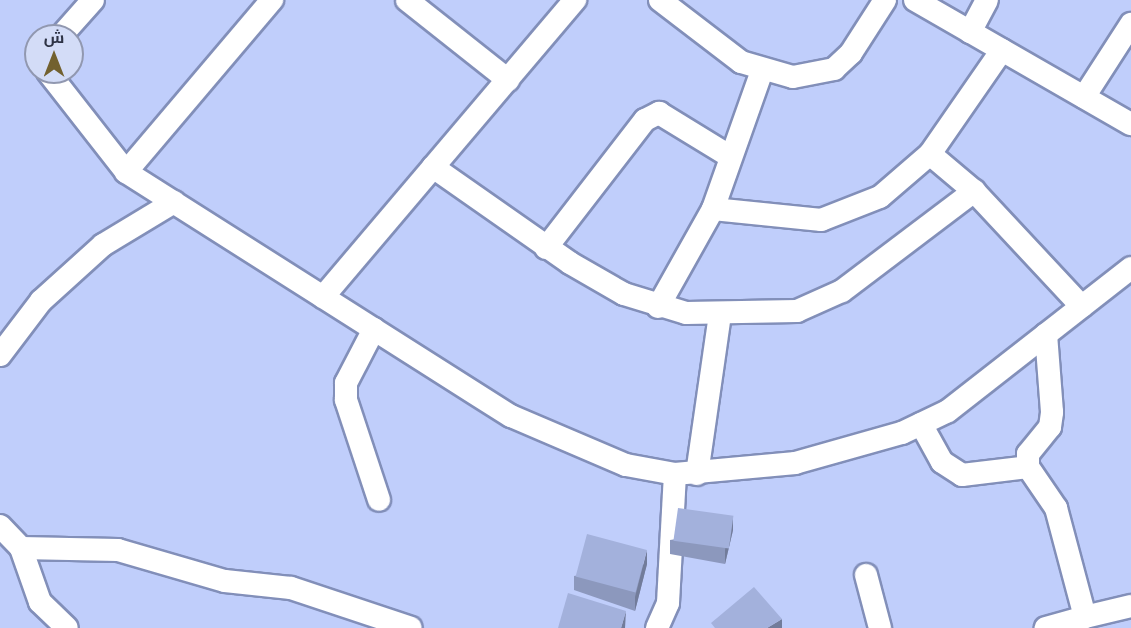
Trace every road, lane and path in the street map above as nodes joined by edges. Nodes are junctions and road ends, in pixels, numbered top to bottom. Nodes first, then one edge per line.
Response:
1 (93, 0) edge
2 (272, 0) edge
3 (407, 0) edge
4 (575, 0) edge
5 (660, 0) edge
6 (885, 0) edge
7 (915, 0) edge
8 (987, 0) edge
9 (72, 24) edge
10 (1131, 24) edge
11 (970, 32) junction
12 (1002, 50) junction
13 (762, 71) junction
14 (508, 80) junction
15 (57, 84) edge
16 (1084, 97) junction
17 (1131, 124) edge
18 (930, 154) junction
19 (732, 157) junction
20 (433, 167) junction
21 (126, 172) junction
22 (974, 191) junction
23 (174, 202) junction
24 (713, 209) junction
25 (546, 248) junction
26 (1131, 268) edge
27 (323, 297) junction
28 (658, 307) junction
29 (1082, 307) junction
30 (720, 314) junction
31 (374, 329) junction
32 (1046, 334) junction
33 (0, 355) edge
34 (921, 424) junction
35 (1028, 467) junction
36 (686, 474) junction
37 (379, 500) dead end
38 (0, 526) edge
39 (21, 548) junction
40 (866, 576) dead end
41 (1131, 606) edge
42 (1085, 617) junction
43 (62, 626) edge
44 (411, 628) edge
45 (657, 628) edge
46 (878, 628) edge
47 (1046, 628) edge

1 - 9 street
2 - 21 street
3 - 14 street
4 - 14 street
5 - 13 street
6 - 13 street
7 - 11 street
8 - 11 street
10 - 16 street
11 - 12 street
12 - 16 street
12 - 18 street
13 - 19 street
14 - 20 street
15 - 21 street
16 - 17 street
18 - 22 street
18 - 24 street
19 - 24 street
19 - 25 street
20 - 25 street
20 - 27 street
21 - 23 street
22 - 29 street
22 - 30 street
23 - 27 street
23 - 33 street
24 - 28 street
25 - 28 street
26 - 29 street
27 - 31 street
28 - 30 street
29 - 32 street
30 - 36 street
31 - 36 street
31 - 37 street
32 - 34 street
32 - 35 street
34 - 35 street
34 - 36 street
35 - 42 street
36 - 45 street
38 - 39 street
39 - 43 street
39 - 44 street
40 - 46 street
41 - 42 street
42 - 47 street

